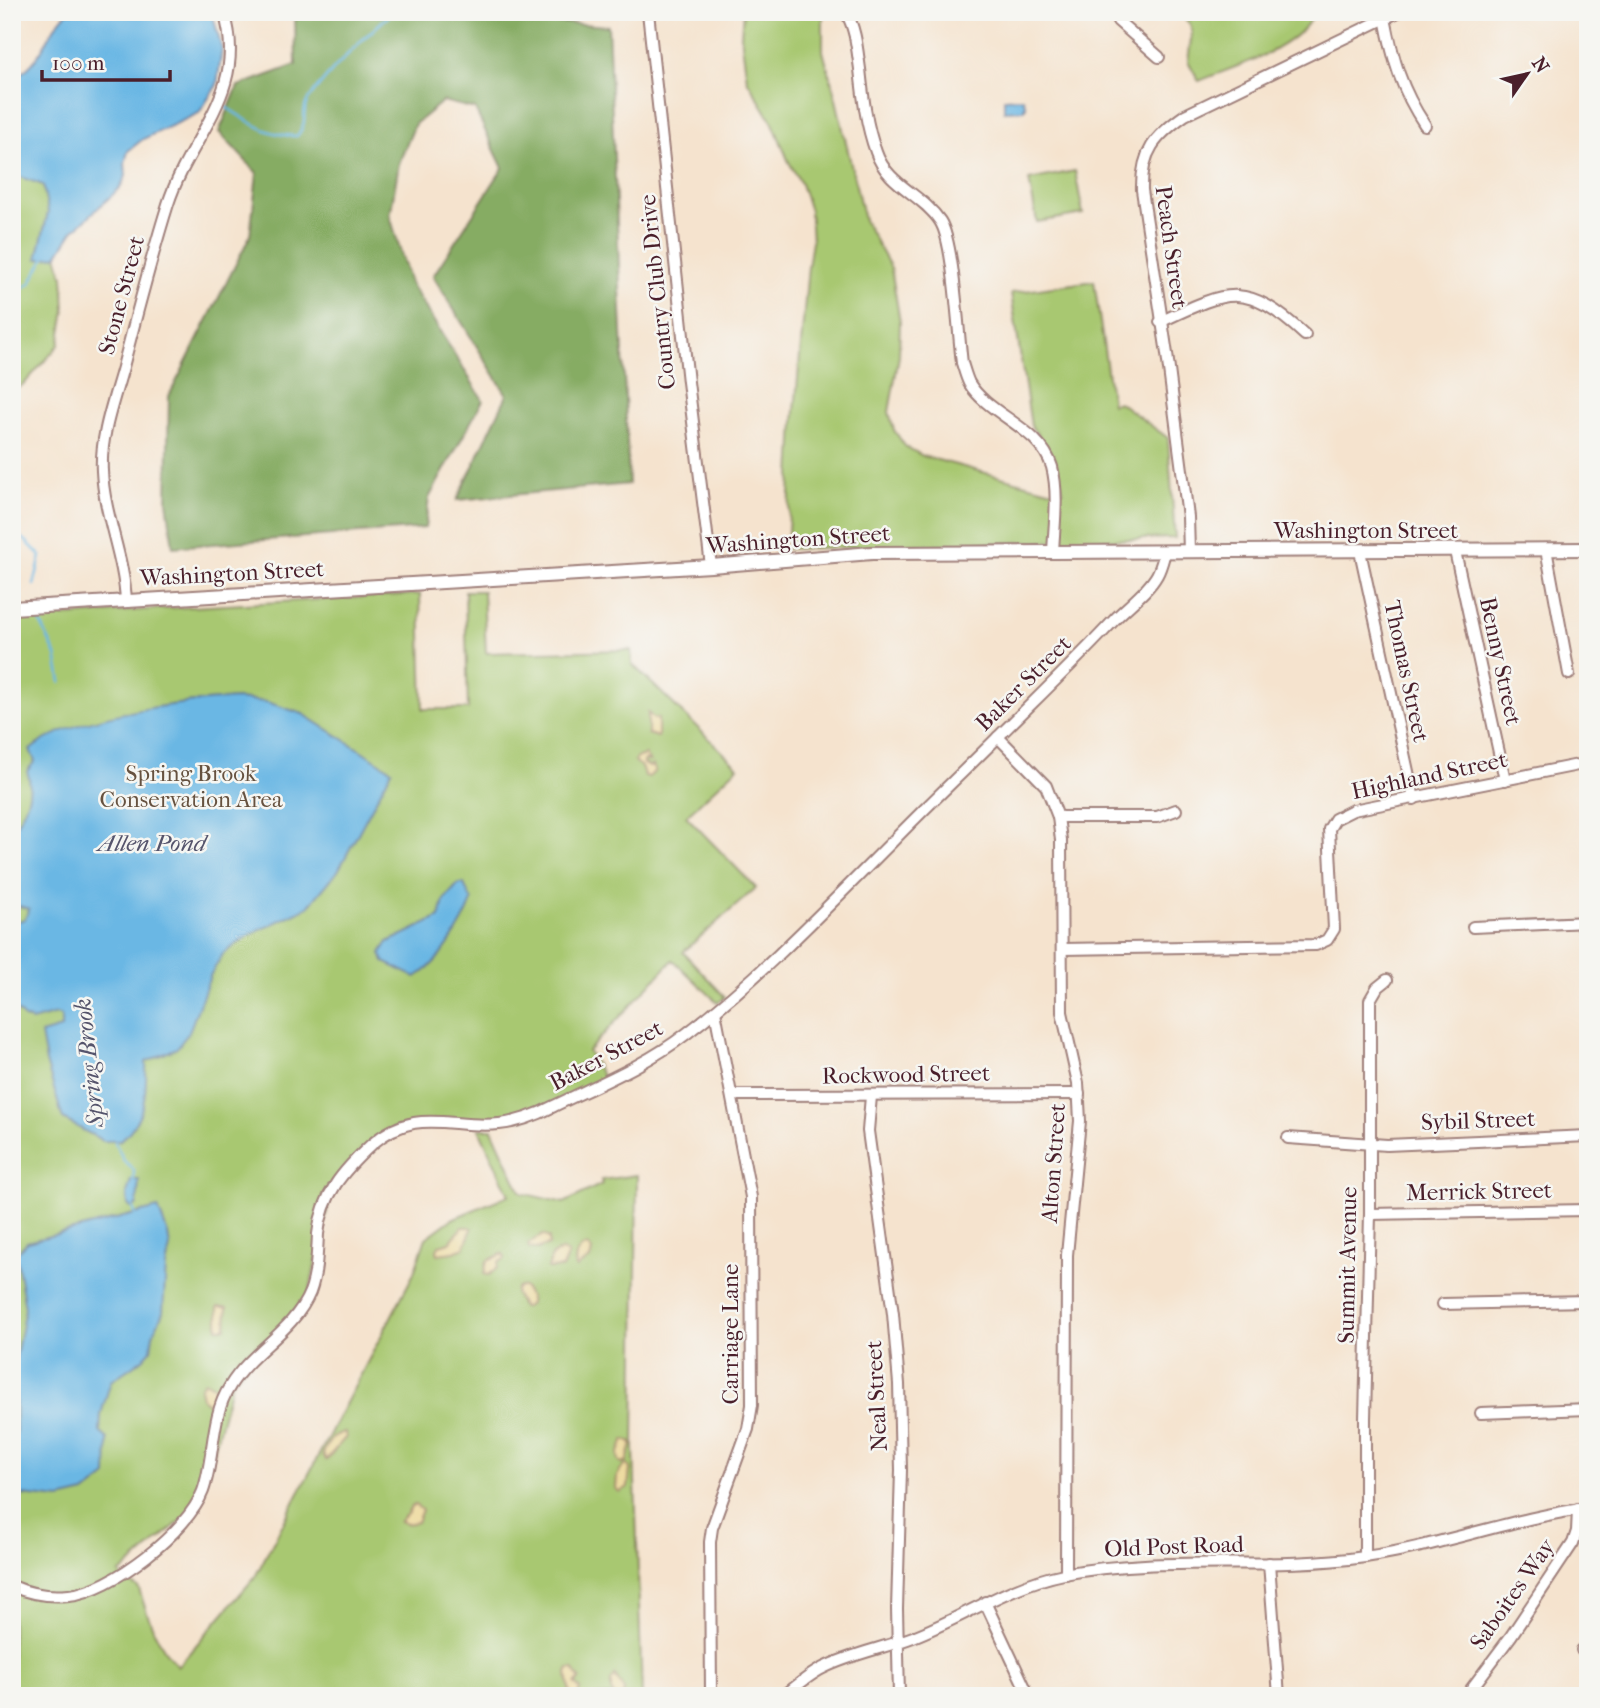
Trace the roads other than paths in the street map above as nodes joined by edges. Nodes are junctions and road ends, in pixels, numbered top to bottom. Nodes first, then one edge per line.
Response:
1 (224, 12) edge
2 (648, 12) edge
3 (846, 12) edge
4 (1114, 12) edge
5 (1398, 12) edge
6 (1385, 18) junction
7 (1160, 57) dead end
8 (1425, 125) dead end
9 (1160, 322) junction
10 (1305, 335) dead end
11 (1546, 549) junction
12 (1588, 549) edge
13 (1360, 551) junction
14 (1455, 551) junction
15 (1165, 552) junction
16 (1189, 552) junction
17 (1053, 553) junction
18 (711, 566) junction
19 (126, 601) junction
20 (12, 608) edge
21 (1569, 674) dead end
22 (998, 737) junction
23 (1588, 763) edge
24 (1506, 780) junction
25 (1414, 799) junction
26 (1176, 810) dead end
27 (1058, 817) junction
28 (1588, 922) edge
29 (1474, 927) dead end
30 (1062, 949) junction
31 (1387, 980) dead end
32 (715, 1011) junction
33 (1079, 1094) junction
34 (733, 1095) junction
35 (871, 1096) junction
36 (1588, 1136) edge
37 (1288, 1138) dead end
38 (1370, 1144) junction
39 (1588, 1210) edge
40 (1370, 1214) junction
41 (1588, 1301) edge
42 (1444, 1304) dead end
43 (1588, 1409) edge
44 (1481, 1413) dead end
45 (1583, 1509) edge
46 (1365, 1557) junction
47 (1269, 1563) junction
48 (1066, 1574) junction
49 (12, 1586) edge
50 (985, 1602) junction
51 (897, 1643) junction
52 (711, 1696) edge
53 (784, 1696) edge
54 (899, 1696) edge
55 (1029, 1696) edge
56 (1279, 1696) edge
57 (1466, 1696) edge

1 - 19 street, Stone Street
2 - 18 street, Country Club Drive
3 - 17 street
4 - 7 street
5 - 6 street, Peach Street
6 - 8 street
6 - 9 street, Peach Street
9 - 10 street
9 - 16 street, Peach Street
11 - 12 main road, Washington Street
11 - 14 main road, Washington Street
11 - 21 street
13 - 14 main road, Washington Street
13 - 16 main road, Washington Street
13 - 25 street, Thomas Street
14 - 24 street, Benny Street
15 - 16 main road, Washington Street
15 - 17 main road, Washington Street
15 - 22 street, Baker Street
17 - 18 main road, Washington Street
18 - 19 main road, Washington Street
19 - 20 main road, Washington Street
22 - 27 street, Alton Street
22 - 32 street, Baker Street
23 - 24 street, Highland Street
24 - 25 street, Highland Street
25 - 30 street, Highland Street
26 - 27 street
27 - 30 street, Alton Street
28 - 29 street
30 - 33 street, Alton Street
31 - 38 street, Summit Avenue
32 - 34 street, Carriage Lane
32 - 49 street, Baker Street
33 - 35 street, Rockwood Street
33 - 48 street, Alton Street
34 - 35 street, Rockwood Street
34 - 52 street, Carriage Lane
35 - 51 street, Neal Street
36 - 38 street, Sybil Street
37 - 38 street, Sybil Street
38 - 40 street, Summit Avenue
39 - 40 street, Merrick Street
40 - 46 street, Summit Avenue
41 - 42 street
43 - 44 street
45 - 46 street, Old Post Road
45 - 57 street, Saboites Way
46 - 47 street, Old Post Road
47 - 48 street, Old Post Road
47 - 56 street
48 - 50 street, Old Post Road
50 - 51 street, Old Post Road
50 - 55 street
51 - 53 street, Old Post Road
51 - 54 street, Neal Street

